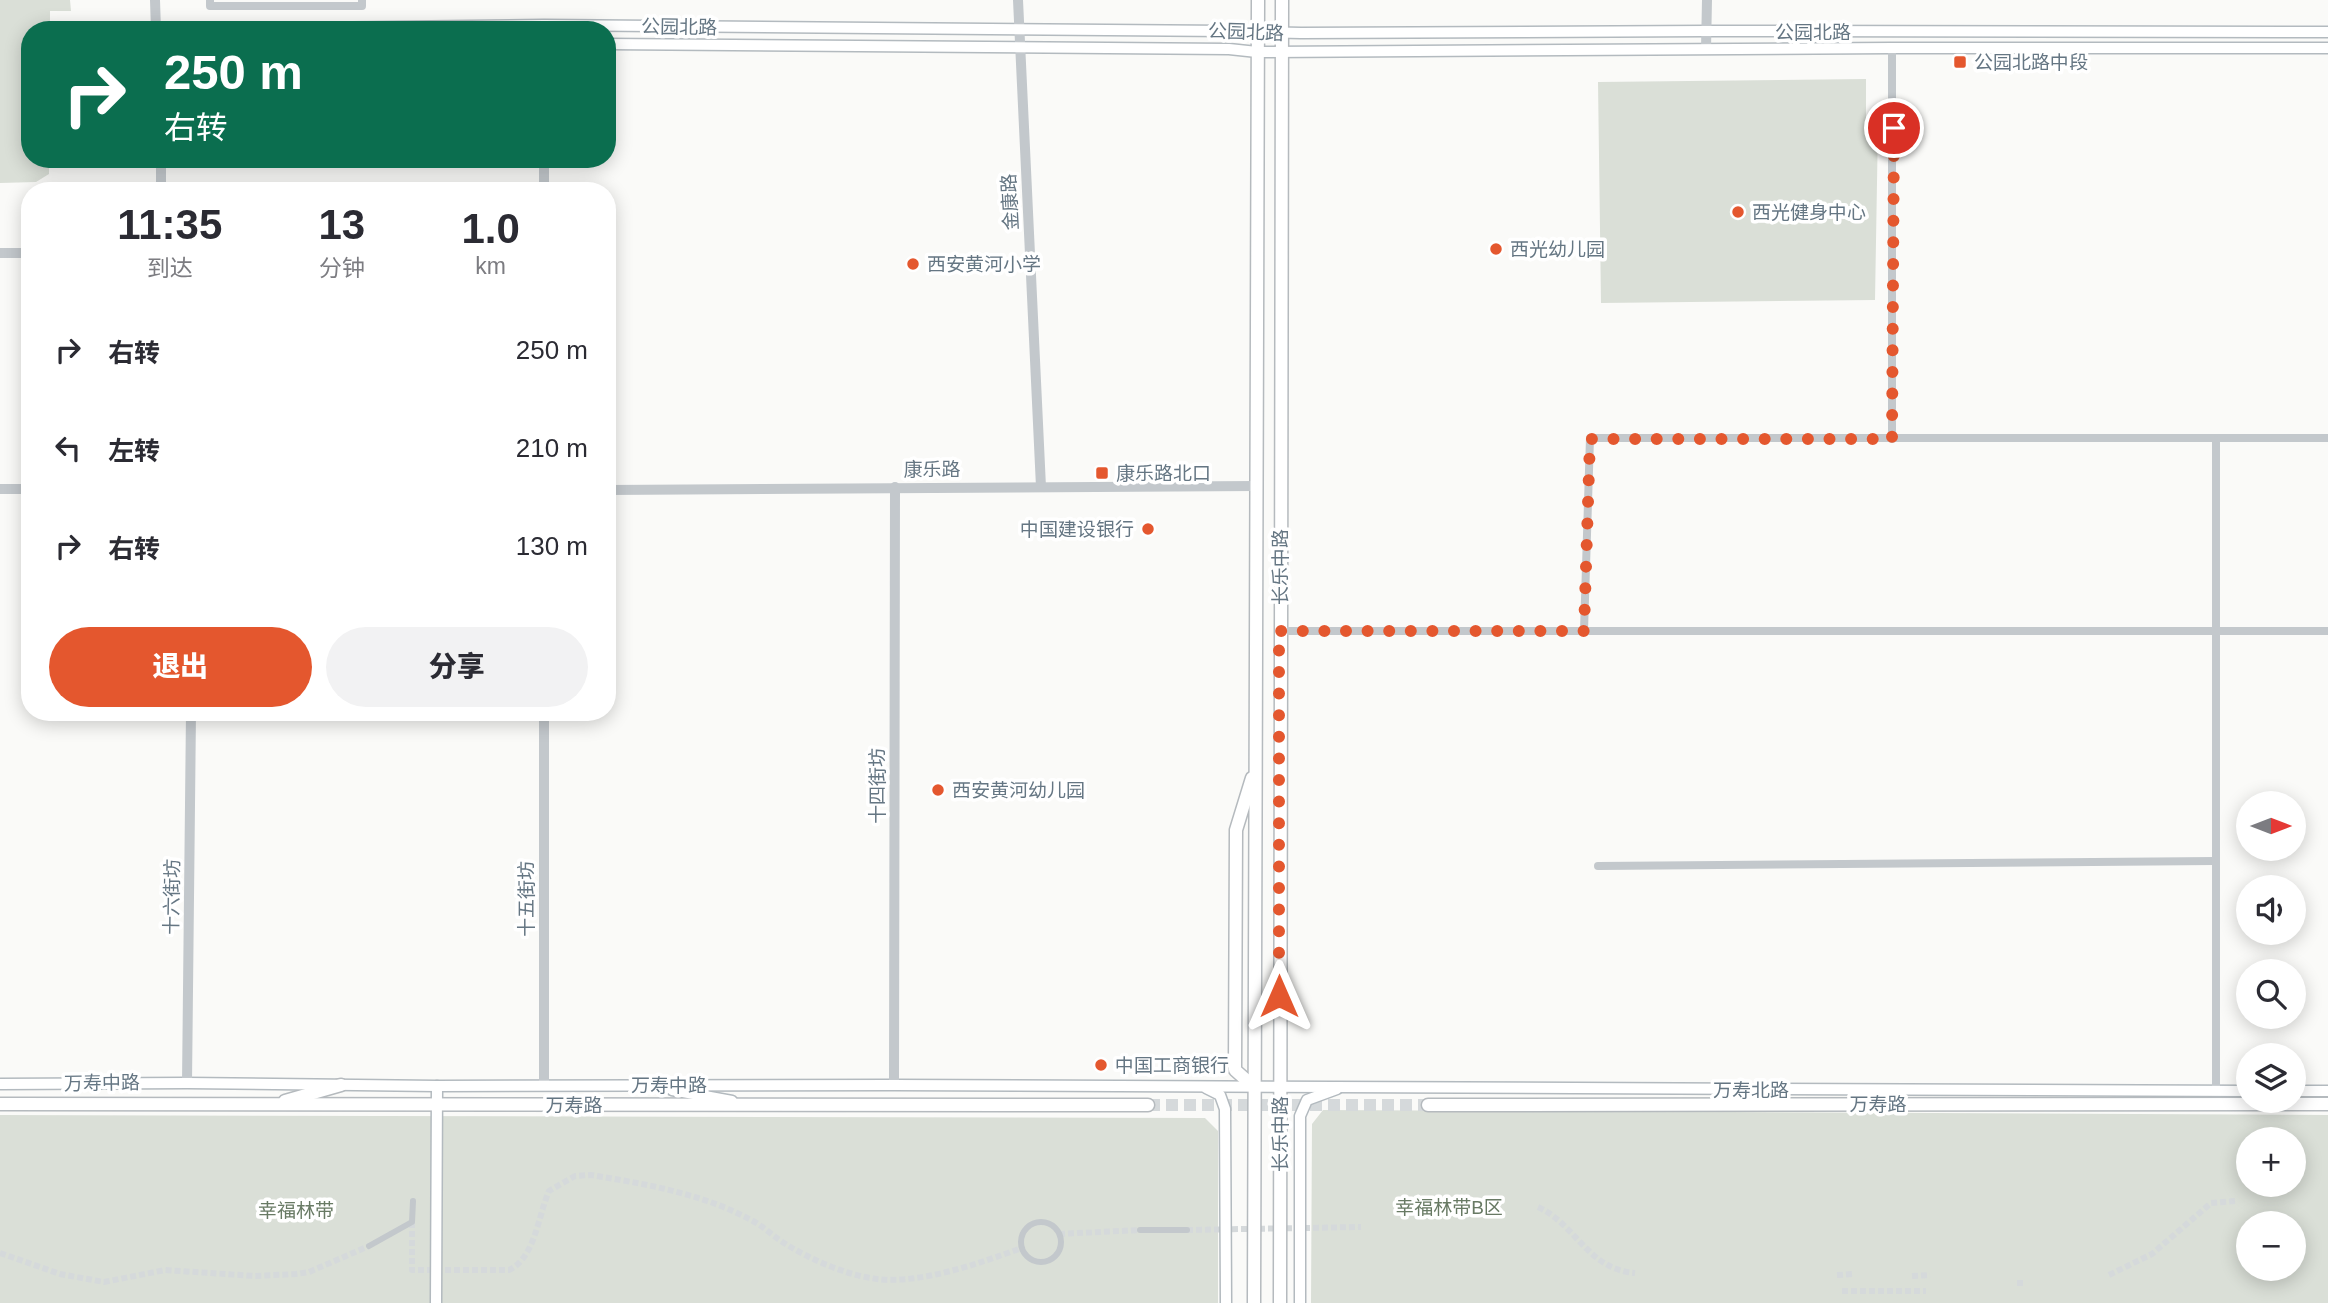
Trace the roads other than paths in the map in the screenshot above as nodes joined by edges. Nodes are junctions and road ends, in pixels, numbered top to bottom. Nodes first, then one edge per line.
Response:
1 (155, 0) edge
2 (210, 0) edge
3 (362, 0) edge
4 (1018, 0) edge
5 (1258, 0) edge
6 (1282, 0) edge
7 (1707, 0) edge
8 (156, 21) edge
9 (616, 27) edge
10 (1019, 30) junction
11 (1706, 31) junction
12 (1257, 32) junction
13 (2328, 32) edge
14 (1282, 33) junction
15 (616, 44) edge
16 (1020, 47) junction
17 (1892, 48) junction
18 (2328, 48) edge
19 (1706, 49) junction
20 (1281, 51) junction
21 (1257, 52) junction
22 (0, 253) edge
23 (21, 253) edge
24 (2328, 438) edge
25 (1892, 439) junction
26 (2216, 440) junction
27 (1256, 486) junction
28 (895, 487) junction
29 (1041, 487) junction
30 (0, 489) edge
31 (21, 489) edge
32 (616, 490) edge
33 (2214, 630) junction
34 (1279, 631) junction
35 (1584, 631) junction
36 (2328, 631) edge
37 (1255, 702) junction
38 (1280, 702) junction
39 (191, 721) edge
40 (544, 721) edge
41 (1255, 768) junction
42 (2215, 861) junction
43 (1598, 866) dead end
44 (187, 1083) junction
45 (0, 1084) edge
46 (341, 1084) junction
47 (643, 1085) junction
48 (894, 1085) junction
49 (437, 1086) junction
50 (544, 1086) junction
51 (1199, 1086) junction
52 (1253, 1086) junction
53 (1280, 1086) junction
54 (1350, 1086) junction
55 (2216, 1091) junction
56 (2236, 1091) edge
57 (2306, 1091) edge
58 (2328, 1091) edge
59 (0, 1104) edge
60 (2328, 1104) edge
61 (272, 1105) junction
62 (437, 1105) junction
63 (755, 1105) junction
64 (1148, 1105) tunnel mouth
65 (1427, 1105) tunnel mouth
66 (413, 1201) dead end
67 (1140, 1230) tunnel mouth
68 (1187, 1230) tunnel mouth
69 (369, 1246) tunnel mouth
70 (1027, 1256) joint
71 (436, 1303) edge
72 (1226, 1303) edge
73 (1254, 1303) edge
74 (1280, 1303) edge
75 (1300, 1303) edge

1 - 8 street
2 - 3 street
4 - 10 street, 金康路
5 - 12 main road, 长乐中路
6 - 14 main road, 长乐中路
7 - 11 street
9 - 10 main road, 公园北路
10 - 12 main road, 公园北路
10 - 16 street, 金康路
11 - 13 main road, 公园北路
11 - 14 main road, 公园北路
11 - 19 street
12 - 14 main road, 公园北路
12 - 21 main road, 长乐中路
14 - 20 main road, 长乐中路
15 - 16 main road, 公园北路
16 - 21 main road, 公园北路
16 - 29 street, 金康路
17 - 18 main road, 公园北路
17 - 19 main road, 公园北路
17 - 25 street
19 - 20 main road, 公园北路
20 - 21 main road, 公园北路
20 - 34 main road, 长乐中路
21 - 27 main road, 长乐中路
22 - 23 street
24 - 26 street
25 - 26 street
25 - 35 street
26 - 33 street
27 - 29 street, 康乐路
27 - 37 main road, 长乐中路
28 - 29 street, 康乐路
28 - 32 street, 康乐路
28 - 48 street, 十四街坊
30 - 31 street
33 - 35 street
33 - 36 street
33 - 42 street
34 - 35 street
34 - 38 main road, 长乐中路
37 - 38 main road
37 - 41 main road, 长乐中路
38 - 53 main road, 长乐中路
39 - 44 street, 十六街坊
40 - 50 street, 十五街坊
41 - 52 main road, 长乐中路
41 - 52 main road
42 - 43 street
42 - 55 street
44 - 45 main road, 万寿中路
44 - 46 main road, 万寿中路
46 - 49 main road, 万寿中路
46 - 61 main road
47 - 48 main road, 万寿中路
47 - 50 main road, 万寿中路
47 - 63 main road
48 - 51 main road, 万寿中路
49 - 50 main road, 万寿中路
49 - 62 main road
51 - 52 main road, 万寿中路
51 - 72 main road
52 - 53 main road, 万寿北路
52 - 73 main road, 长乐中路
53 - 54 main road, 万寿北路
53 - 74 main road, 长乐中路
54 - 55 main road, 万寿北路
54 - 75 main road
55 - 56 main road, 万寿北路
57 - 58 main road
59 - 61 main road, 万寿路
60 - 65 main road, 万寿路
61 - 62 main road, 万寿路
62 - 63 main road, 万寿路
62 - 71 main road
63 - 64 main road, 万寿路
66 - 69 street
67 - 68 street
70 - 70 street

